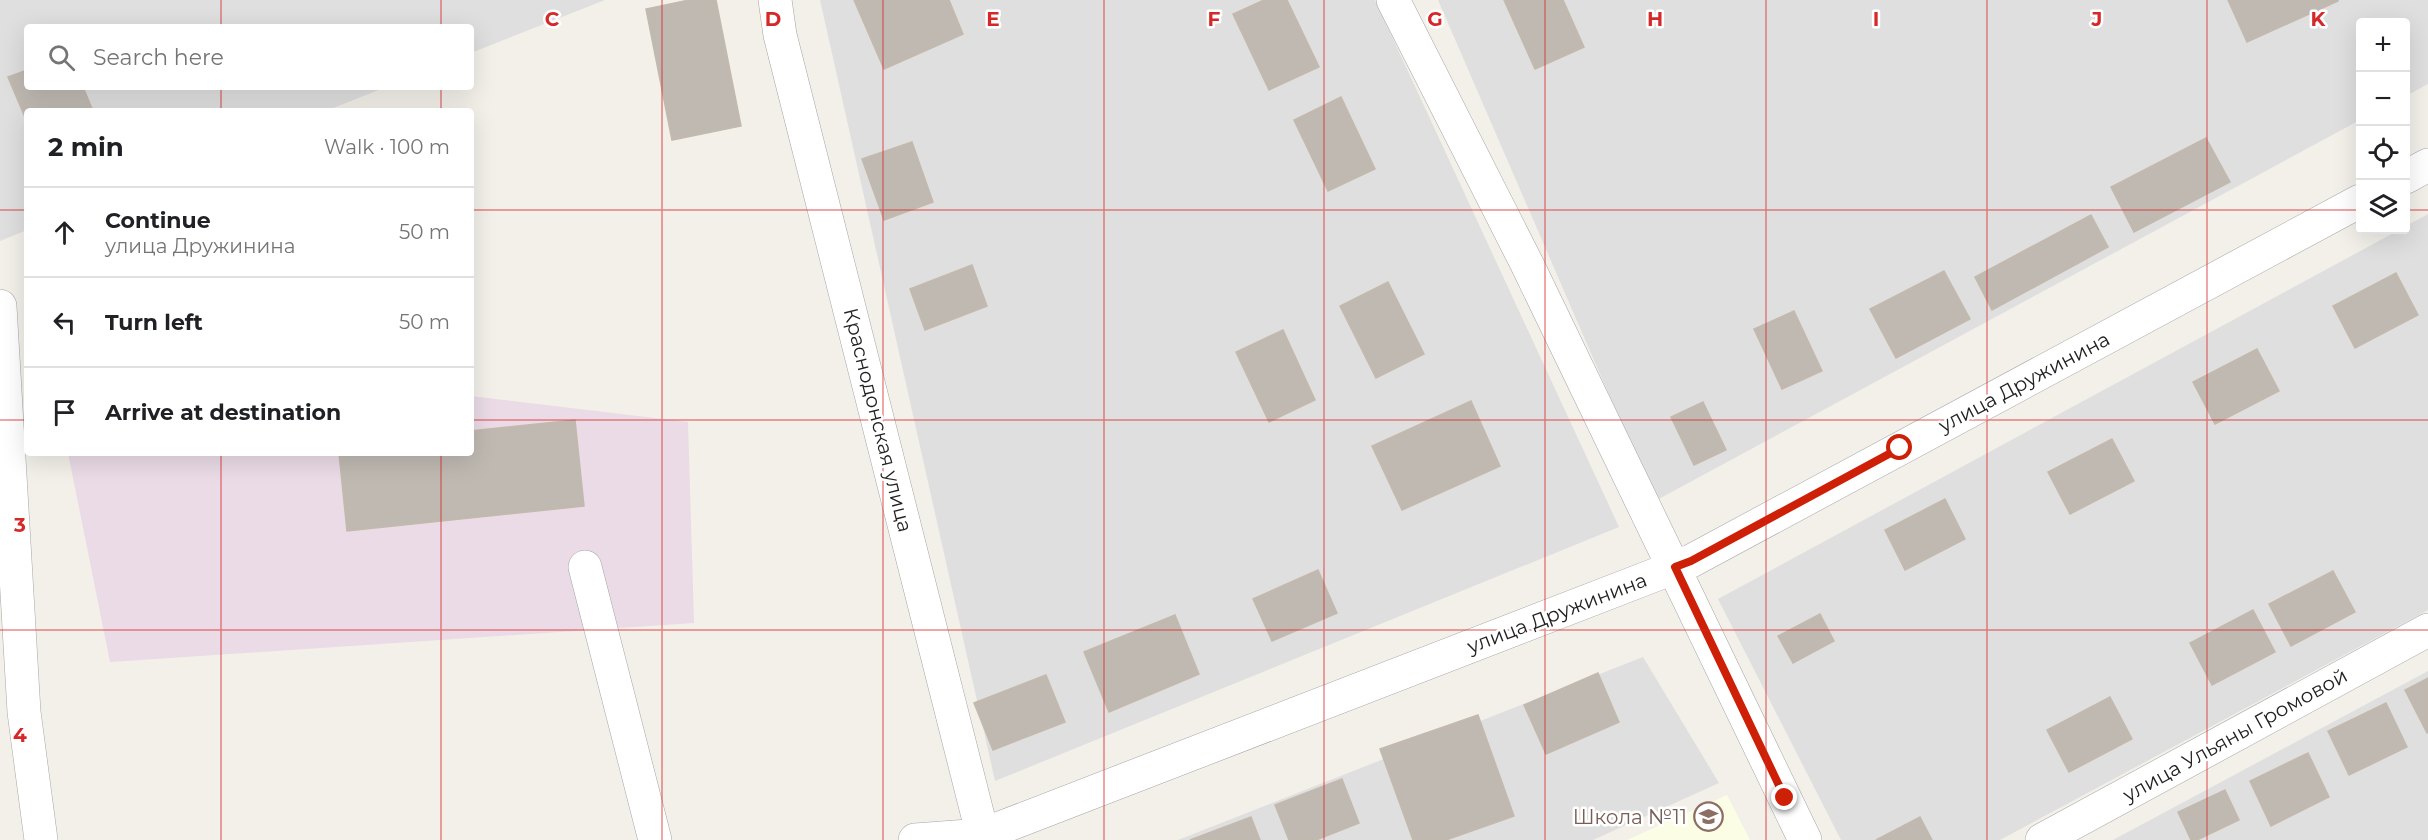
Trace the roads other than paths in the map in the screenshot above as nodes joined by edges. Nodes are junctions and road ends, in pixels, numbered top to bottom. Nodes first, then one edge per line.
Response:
1 (775, 0) edge
2 (1393, 0) edge
3 (2428, 165) edge
4 (2410, 175) edge
5 (2356, 204) edge
6 (0, 306) edge
7 (585, 567) dead end
8 (1675, 567) junction
9 (2428, 630) edge
10 (983, 837) edge
11 (41, 840) edge
12 (655, 840) edge
13 (915, 840) edge
14 (1805, 840) edge
15 (2042, 840) edge

1 - 10 street, Краснодонская улица
2 - 8 street
3 - 4 street
5 - 8 street, улица Дружинина
6 - 11 street
7 - 12 street
8 - 10 street, улица Дружинина
8 - 14 street
9 - 15 street, улица Ульяны Громовой
10 - 13 street, улица Дружинина

